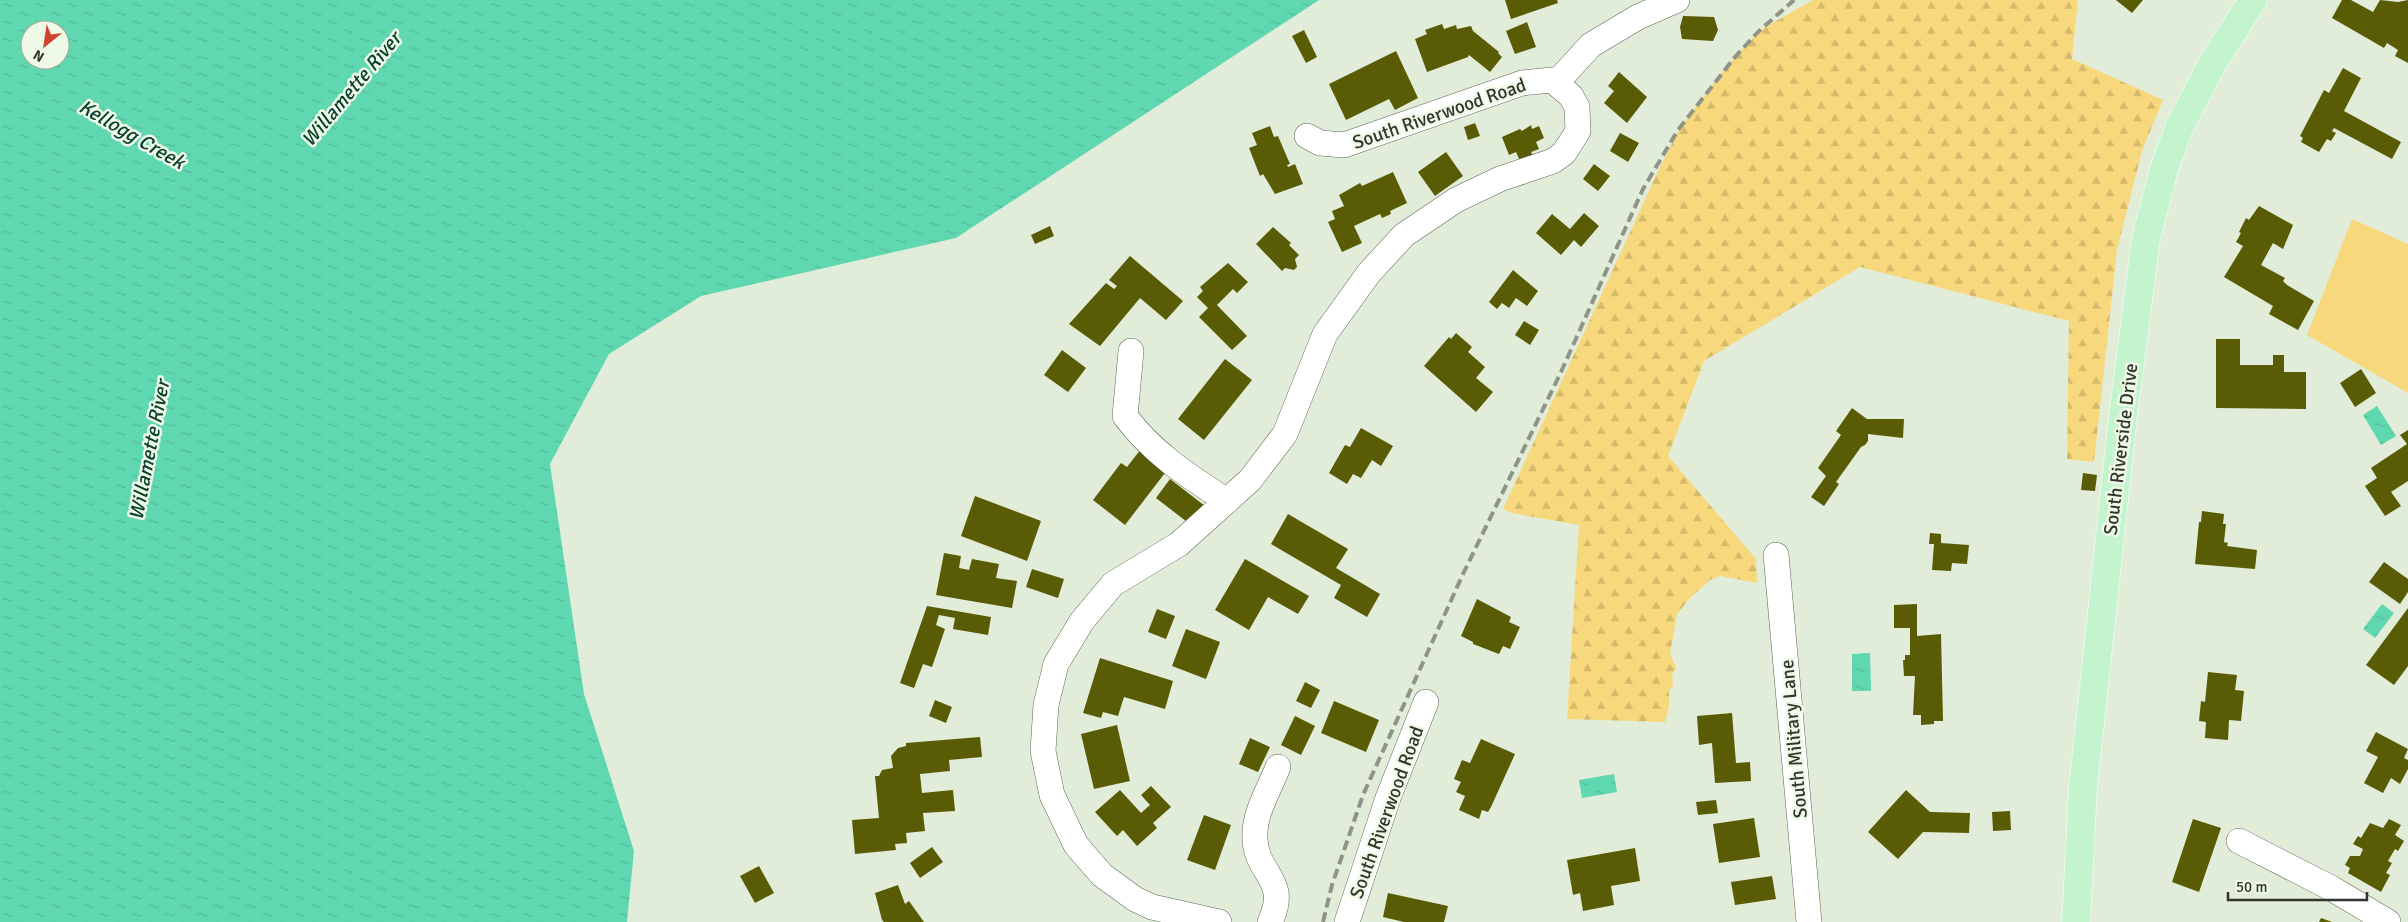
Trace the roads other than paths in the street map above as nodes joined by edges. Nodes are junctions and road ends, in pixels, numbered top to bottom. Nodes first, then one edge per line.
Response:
1 (1677, 0) edge
2 (2253, 0) edge
3 (1556, 83) junction
4 (1307, 136) dead end
5 (1131, 351) dead end
6 (1227, 501) junction
7 (1776, 555) dead end
8 (1426, 702) dead end
9 (1278, 767) dead end
10 (2239, 841) dead end
11 (1219, 922) edge
12 (1270, 922) edge
13 (1347, 922) edge
14 (1809, 922) edge
15 (2076, 922) edge
16 (2388, 922) edge

1 - 3 street
2 - 15 main road, South Riverside Drive
3 - 4 street, South Riverwood Road
3 - 6 street
5 - 6 street
6 - 11 street
7 - 14 street, South Military Lane
8 - 13 street, South Riverwood Road
9 - 12 street
10 - 16 street

